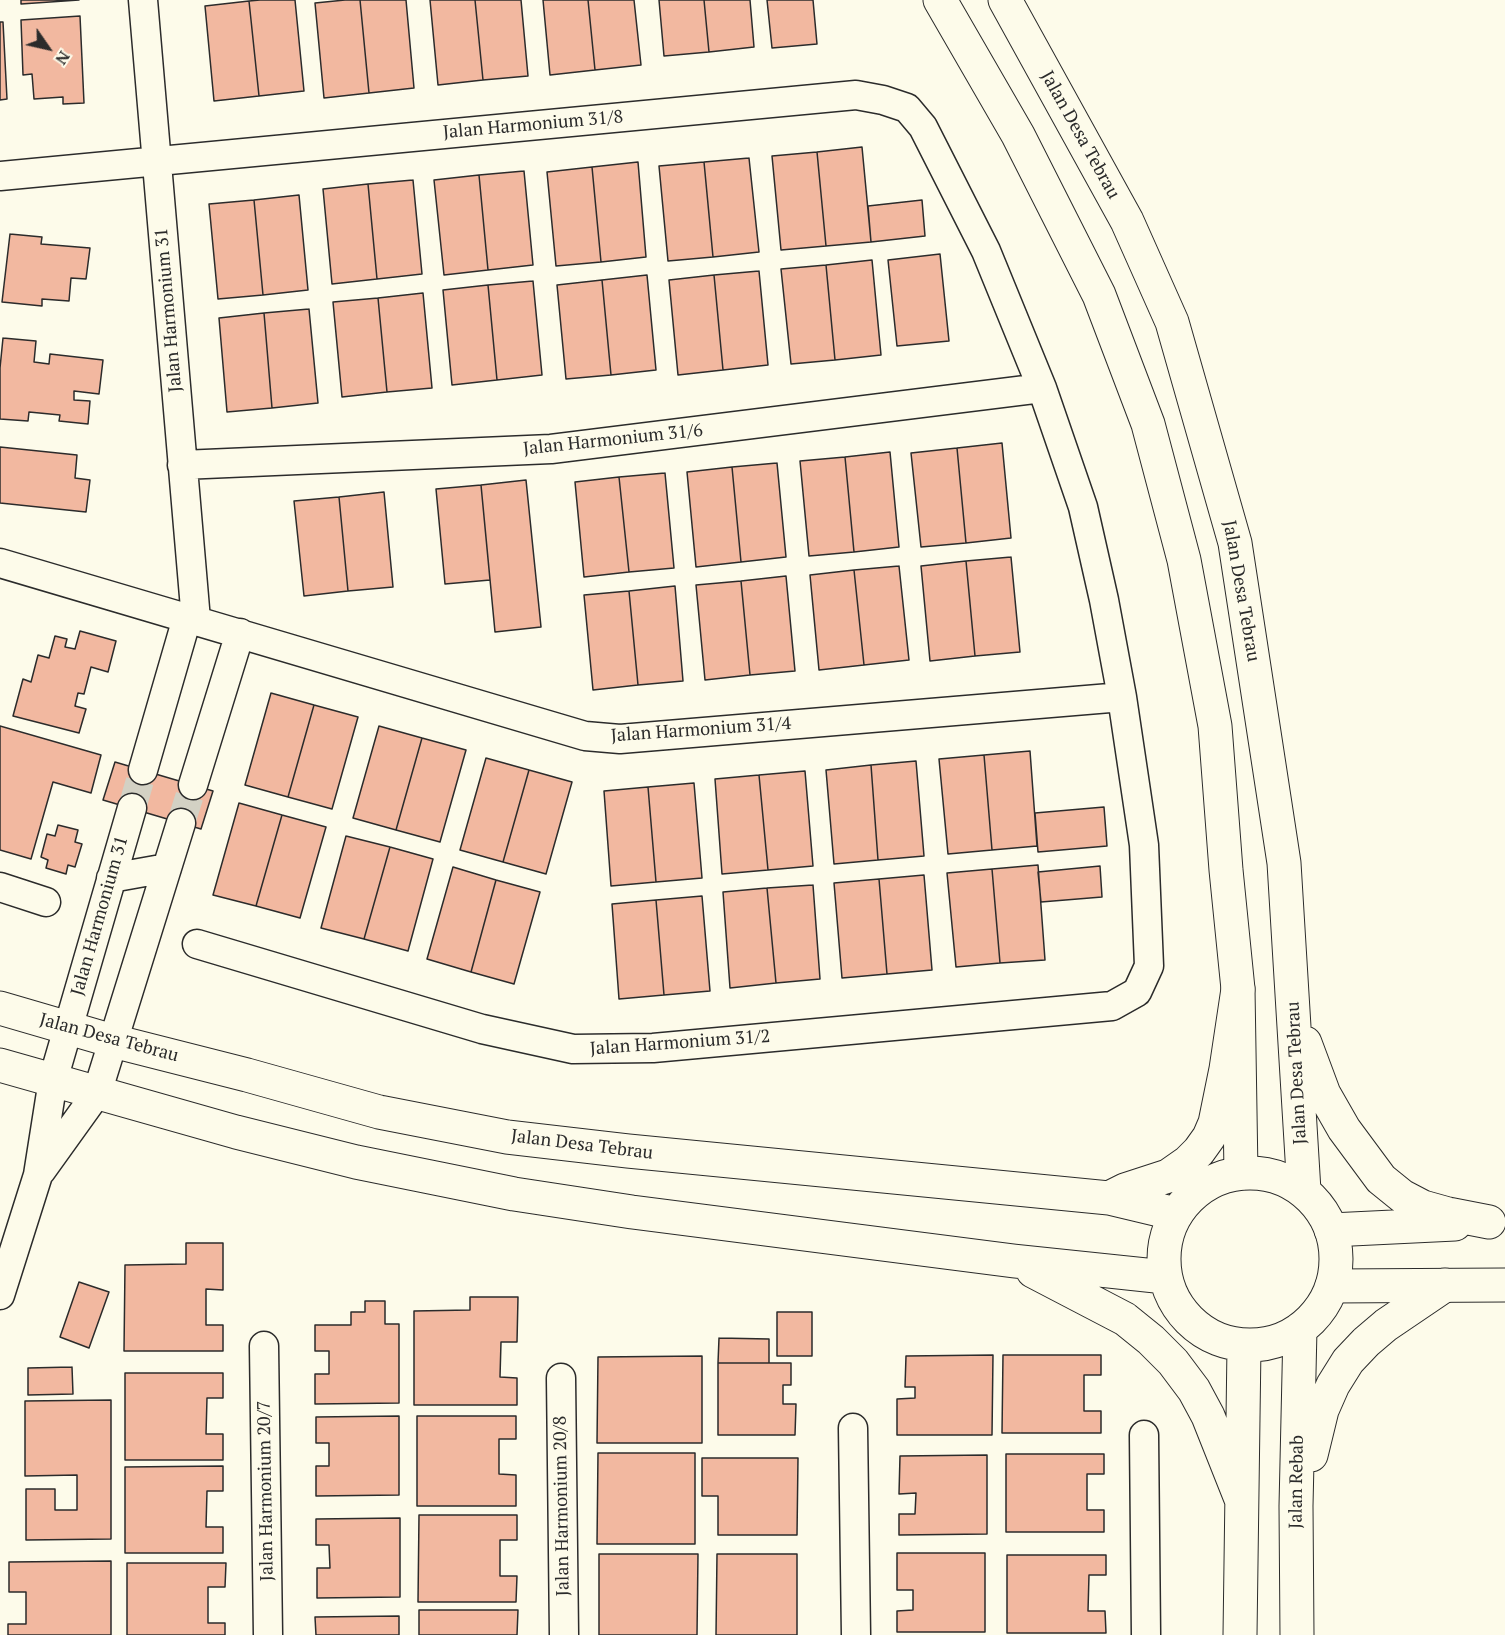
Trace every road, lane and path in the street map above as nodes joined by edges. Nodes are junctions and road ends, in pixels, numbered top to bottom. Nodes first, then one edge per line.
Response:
1 (143, 0) edge
2 (940, 0) edge
3 (1005, 0) edge
4 (157, 160) junction
5 (0, 176) edge
6 (1042, 388) junction
7 (182, 465) junction
8 (0, 563) edge
9 (191, 619) junction
10 (240, 633) junction
11 (1122, 697) junction
12 (143, 770) tunnel mouth
13 (193, 785) tunnel mouth
14 (132, 808) tunnel mouth
15 (181, 823) tunnel mouth
16 (167, 868) junction
17 (111, 878) junction
18 (0, 887) edge
19 (46, 902) dead end
20 (197, 944) dead end
21 (1238, 988) junction
22 (0, 1008) edge
23 (1294, 1010) junction
24 (68, 1027) junction
25 (113, 1041) junction
26 (0, 1065) edge
27 (53, 1080) junction
28 (97, 1093) junction
29 (1241, 1173) junction
30 (38, 1175) junction
31 (1304, 1191) junction
32 (1109, 1198) junction
33 (1176, 1214) junction
34 (1497, 1222) edge
35 (1331, 1230) junction
36 (1014, 1261) junction
37 (1165, 1277) junction
38 (1445, 1285) junction
39 (1505, 1285) edge
40 (1332, 1286) junction
41 (0, 1295) edge
42 (1300, 1329) junction
43 (264, 1346) dead end
44 (1244, 1346) junction
45 (561, 1378) dead end
46 (853, 1428) dead end
47 (1144, 1435) dead end
48 (1241, 1499) junction
49 (1296, 1506) junction
50 (268, 1635) edge
51 (564, 1635) edge
52 (856, 1635) edge
53 (1146, 1635) edge
54 (1240, 1635) edge
55 (1297, 1635) edge

1 - 4 street, Jalan Harmonium 31
2 - 21 main road
3 - 23 main road, Jalan Desa Tebrau
4 - 5 street, Jalan Harmonium 31/8
4 - 6 street, Jalan Harmonium 31/8
4 - 7 street, Jalan Harmonium 31
6 - 7 street, Jalan Harmonium 31/6
6 - 11 street
7 - 9 street, Jalan Harmonium 31
8 - 9 street, Jalan Harmonium 31/4
9 - 10 street, Jalan Harmonium 31/4
9 - 12 street, Jalan Harmonium 31
10 - 11 street, Jalan Harmonium 31/4
10 - 13 street
11 - 20 street, Jalan Harmonium 31/2
14 - 17 street, Jalan Harmonium 31
15 - 16 street
16 - 17 street
16 - 25 street
17 - 24 street, Jalan Harmonium 31
18 - 19 street
21 - 29 main road
21 - 32 main road
22 - 24 main road, Jalan Desa Tebrau
23 - 31 main road, Jalan Desa Tebrau
23 - 34 main road
24 - 25 main road, Jalan Desa Tebrau
24 - 27 street, Jalan Harmonium 31
25 - 28 street
25 - 32 main road, Jalan Desa Tebrau
26 - 27 main road
27 - 28 main road
27 - 30 street, Jalan Harmonium 31
28 - 30 street
28 - 36 main road
29 - 31 main road
29 - 33 main road
30 - 41 street
31 - 35 main road
32 - 33 main road, Jalan Desa Tebrau
33 - 37 main road
34 - 35 main road
35 - 40 main road
36 - 37 main road
36 - 48 main road
37 - 44 main road
38 - 39 main road
38 - 40 main road
38 - 49 main road
40 - 42 main road
42 - 44 main road
42 - 49 main road, Jalan Rebab
43 - 50 street, Jalan Harmonium 20/7
44 - 48 main road
45 - 51 street, Jalan Harmonium 20/8
46 - 52 street
47 - 53 street
48 - 54 main road
49 - 55 main road, Jalan Rebab

